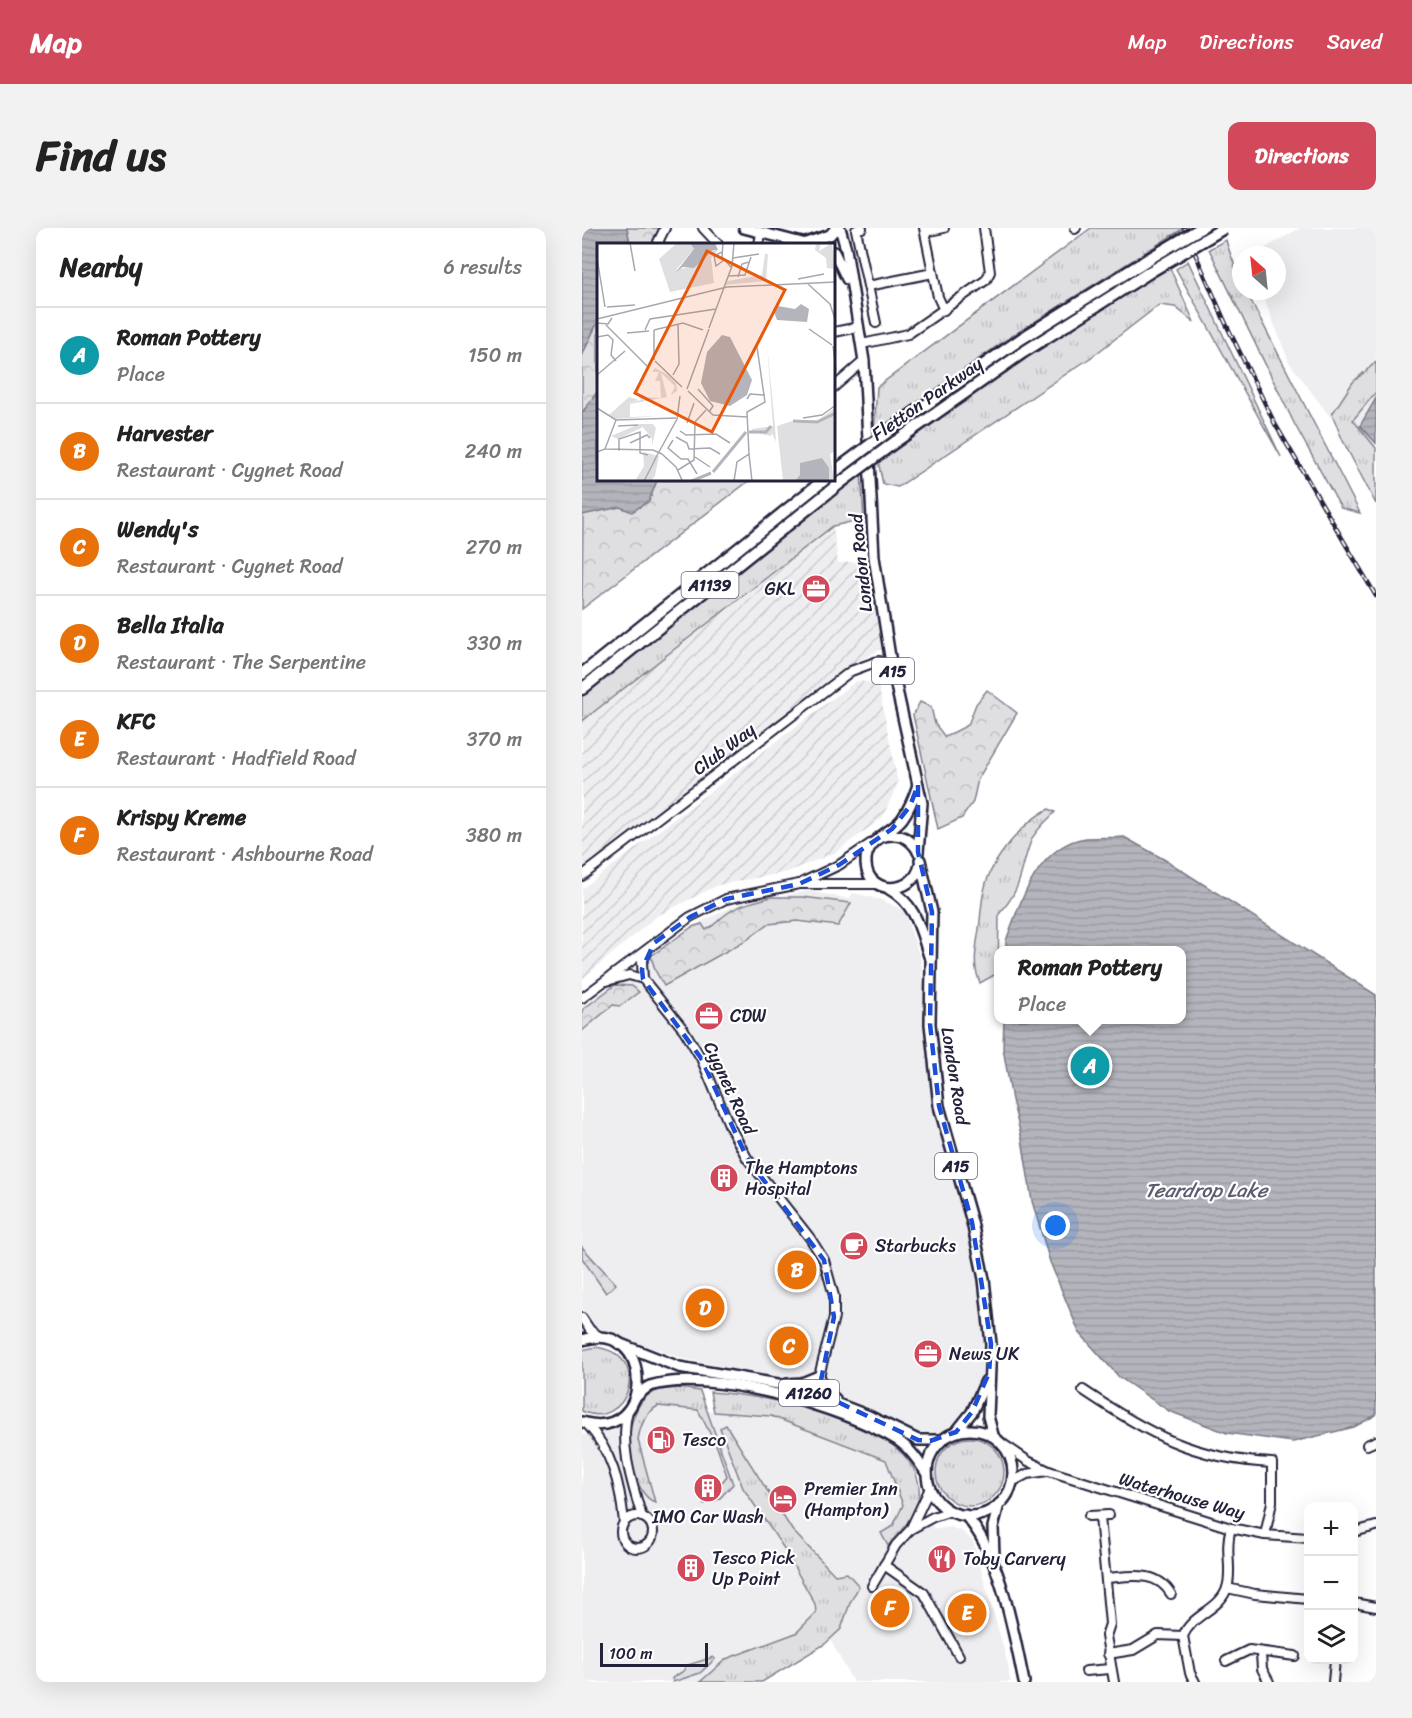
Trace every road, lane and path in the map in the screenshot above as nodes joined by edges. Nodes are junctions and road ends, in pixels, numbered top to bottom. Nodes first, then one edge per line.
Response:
1 (665, 228) edge
2 (703, 228) edge
3 (744, 228) edge
4 (838, 228) edge
5 (944, 228) edge
6 (984, 228) edge
7 (1201, 228) edge
8 (1224, 228) edge
9 (859, 229) edge
10 (924, 230) edge
11 (761, 234) junction
12 (659, 243) edge
13 (717, 243) edge
14 (759, 243) edge
15 (801, 243) edge
16 (808, 243) edge
17 (836, 256) edge
18 (1150, 265) junction
19 (933, 273) junction
20 (868, 286) junction
21 (851, 290) junction
22 (944, 310) junction
23 (876, 323) dead end
24 (859, 327) junction
25 (836, 332) edge
26 (862, 344) junction
27 (864, 361) junction
28 (836, 385) edge
29 (836, 471) edge
30 (822, 482) edge
31 (891, 663) junction
32 (582, 674) edge
33 (582, 689) edge
34 (918, 785) junction
35 (877, 839) junction
36 (919, 856) junction
37 (582, 876) edge
38 (799, 884) junction
39 (882, 886) junction
40 (654, 943) junction
41 (648, 950) junction
42 (930, 959) junction
43 (643, 979) junction
44 (607, 981) junction
45 (584, 997) edge
46 (582, 1318) edge
47 (602, 1338) junction
48 (582, 1340) edge
49 (618, 1343) junction
50 (989, 1373) junction
51 (819, 1376) junction
52 (778, 1384) junction
53 (1085, 1394) dead end
54 (636, 1397) junction
55 (840, 1403) junction
56 (629, 1409) junction
57 (584, 1422) edge
58 (956, 1432) junction
59 (993, 1436) junction
60 (942, 1440) junction
61 (1376, 1441) edge
62 (1003, 1444) junction
63 (1367, 1445) dead end
64 (1049, 1471) junction
65 (927, 1474) junction
66 (1012, 1482) junction
67 (930, 1488) junction
68 (999, 1504) junction
69 (951, 1511) junction
70 (965, 1515) junction
71 (1110, 1515) dead end
72 (1089, 1516) dead end
73 (1100, 1516) junction
74 (642, 1517) junction
75 (624, 1522) junction
76 (1376, 1526) edge
77 (1231, 1528) junction
78 (910, 1530) junction
79 (1358, 1531) edge
80 (1265, 1534) junction
81 (1304, 1538) edge
82 (884, 1565) junction
83 (995, 1571) junction
84 (1106, 1578) junction
85 (872, 1586) dead end
86 (1227, 1588) junction
87 (1171, 1594) dead end
88 (1304, 1599) edge
89 (1358, 1603) edge
90 (1376, 1607) edge
91 (1184, 1636) junction
92 (1108, 1653) junction
93 (1261, 1654) junction
94 (959, 1656) dead end
95 (1295, 1656) dead end
96 (1226, 1661) dead end
97 (1335, 1664) edge
98 (1110, 1669) junction
99 (1086, 1671) dead end
100 (1024, 1682) edge
101 (1114, 1682) edge
102 (1195, 1682) edge
103 (1269, 1682) edge
104 (1334, 1682) edge

1 - 12 street
2 - 13 street
3 - 11 main road
4 - 16 main road
4 - 21 main road, London Road / A15
5 - 10 street
6 - 22 street
7 - 18 highway, Fletton Parkway / A1139, bridge
8 - 18 highway, Fletton Parkway / A1139, bridge
9 - 20 street
10 - 19 street
11 - 14 street
11 - 15 main road
17 - 21 main road
18 - 29 highway, Fletton Parkway / A1139, bridge
18 - 33 highway, Fletton Parkway / A1139, bridge
19 - 20 street
19 - 22 street
20 - 23 street
21 - 24 main road, London Road / A15
22 - 26 street
24 - 25 street
24 - 26 main road, London Road / A15
26 - 27 main road, London Road / A15
27 - 28 street
27 - 31 main road, London Road / A15
30 - 32 highway, A1139
31 - 34 main road, London Road / A15
31 - 37 street, Club Way
34 - 35 main road
34 - 36 main road, London Road / A15
35 - 36 main road
35 - 38 street
35 - 39 main road, A15
36 - 39 main road, A15
36 - 42 main road, London Road / A15
38 - 39 street
38 - 40 street
39 - 42 main road, London Road / A15
40 - 41 street
40 - 45 street
41 - 43 street
41 - 44 street
42 - 50 main road, London Road / A15
43 - 44 street
43 - 51 street, Cygnet Road
44 - 45 street
46 - 47 street
47 - 48 main road
47 - 49 main road
49 - 52 main road, A1260
49 - 54 main road
50 - 58 main road, London Road / A15
50 - 59 main road, London Road / A15
51 - 52 main road
51 - 55 main road
52 - 55 main road, A1260
53 - 80 street
54 - 56 main road
54 - 65 main road, A1260
55 - 60 main road, A1260
56 - 57 main road
56 - 74 street
57 - 75 street
58 - 59 main road
58 - 60 main road
59 - 62 main road
60 - 65 main road
61 - 63 street
62 - 64 street, Waterhouse Way
62 - 66 main road
64 - 66 street
64 - 77 street, Waterhouse Way
65 - 67 main road
66 - 68 main road
67 - 69 main road
67 - 78 street
68 - 70 main road
68 - 83 main road
69 - 70 main road
69 - 78 street
70 - 83 main road
71 - 73 street
72 - 73 street
73 - 84 street
74 - 75 street
74 - 75 street
76 - 79 street
77 - 80 street, Waterhouse Way
77 - 86 street
78 - 82 street
80 - 81 street, Waterhouse Way
82 - 85 street
82 - 94 street
83 - 100 main road
84 - 87 street
84 - 92 street
86 - 88 street
86 - 91 street
89 - 90 street
91 - 92 street
91 - 102 street
92 - 98 street
93 - 95 street
93 - 96 street
93 - 103 street
97 - 104 street
98 - 99 street
98 - 101 street

